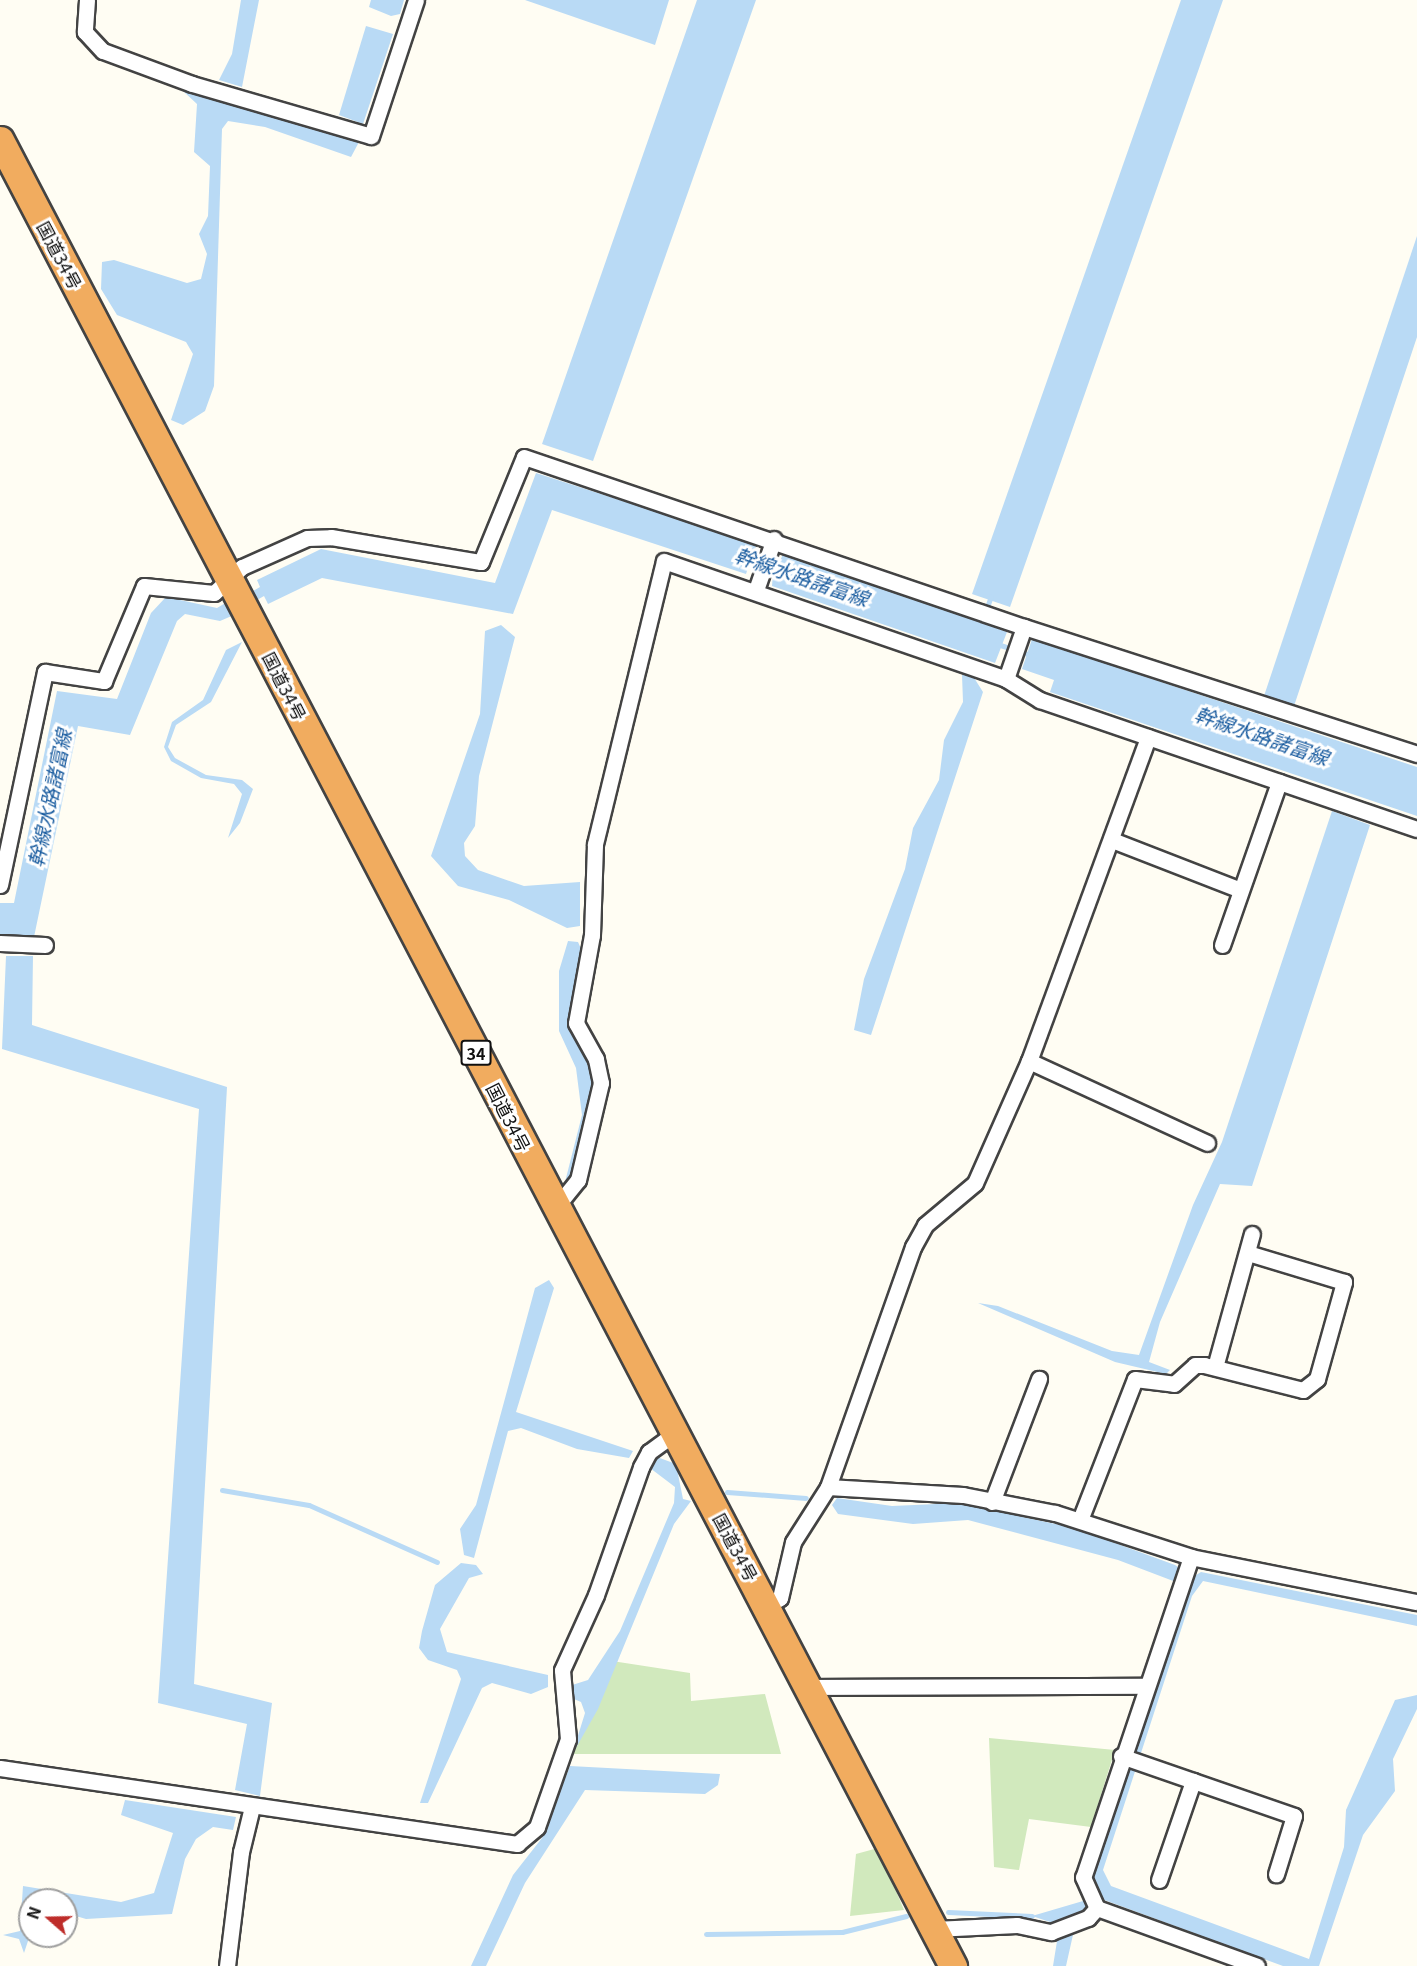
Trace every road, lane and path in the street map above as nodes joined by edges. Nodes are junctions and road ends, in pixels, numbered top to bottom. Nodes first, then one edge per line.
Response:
1 (87, 0) edge
2 (416, 0) edge
3 (0, 140) edge
4 (774, 539) junction
5 (230, 580) junction
6 (758, 583) junction
7 (1021, 633) junction
8 (1006, 679) junction
9 (1148, 737) junction
10 (1417, 754) edge
11 (1279, 782) junction
12 (1417, 829) edge
13 (1112, 840) junction
14 (0, 885) edge
15 (1241, 890) junction
16 (0, 943) edge
17 (45, 945) dead end
18 (1222, 945) dead end
19 (1029, 1061) junction
20 (1207, 1143) dead end
21 (556, 1207) junction
22 (1252, 1234) dead end
23 (1248, 1253) junction
24 (1215, 1367) junction
25 (1039, 1378) dead end
26 (675, 1433) junction
27 (828, 1487) junction
28 (992, 1502) junction
29 (1080, 1520) junction
30 (1191, 1557) junction
31 (1417, 1602) edge
32 (767, 1606) junction
33 (1144, 1686) junction
34 (809, 1687) junction
35 (1121, 1756) junction
36 (0, 1768) edge
37 (1193, 1781) junction
38 (252, 1807) junction
39 (1276, 1874) dead end
40 (1159, 1880) dead end
41 (1097, 1908) junction
42 (934, 1929) junction
43 (227, 1966) edge
44 (953, 1966) edge
45 (1257, 1966) edge

1 - 2 street
3 - 5 highway, 国道34号 / 34
4 - 5 street
4 - 6 street
4 - 7 street
5 - 14 street
5 - 21 highway, 国道34号 / 34
6 - 8 street
6 - 21 street
7 - 8 street
7 - 10 street
8 - 9 street
9 - 11 street
9 - 13 street
11 - 12 street
11 - 15 street
13 - 15 street
13 - 19 street
15 - 18 street
16 - 17 street
19 - 20 street
19 - 27 street
21 - 26 highway, 国道34号 / 34
22 - 23 street
23 - 24 street
23 - 24 street
24 - 29 street
25 - 28 street
26 - 32 highway, 国道34号 / 34
26 - 38 street
27 - 28 street
27 - 32 street
28 - 29 street
29 - 30 street
30 - 31 street
30 - 33 street
32 - 34 highway, 国道34号 / 34
33 - 34 street
33 - 35 street
34 - 42 highway, 国道34号 / 34
35 - 37 street
35 - 41 street
36 - 38 street
37 - 39 street
37 - 40 street
38 - 43 street
41 - 42 street
41 - 45 street
42 - 44 highway, 国道34号 / 34

